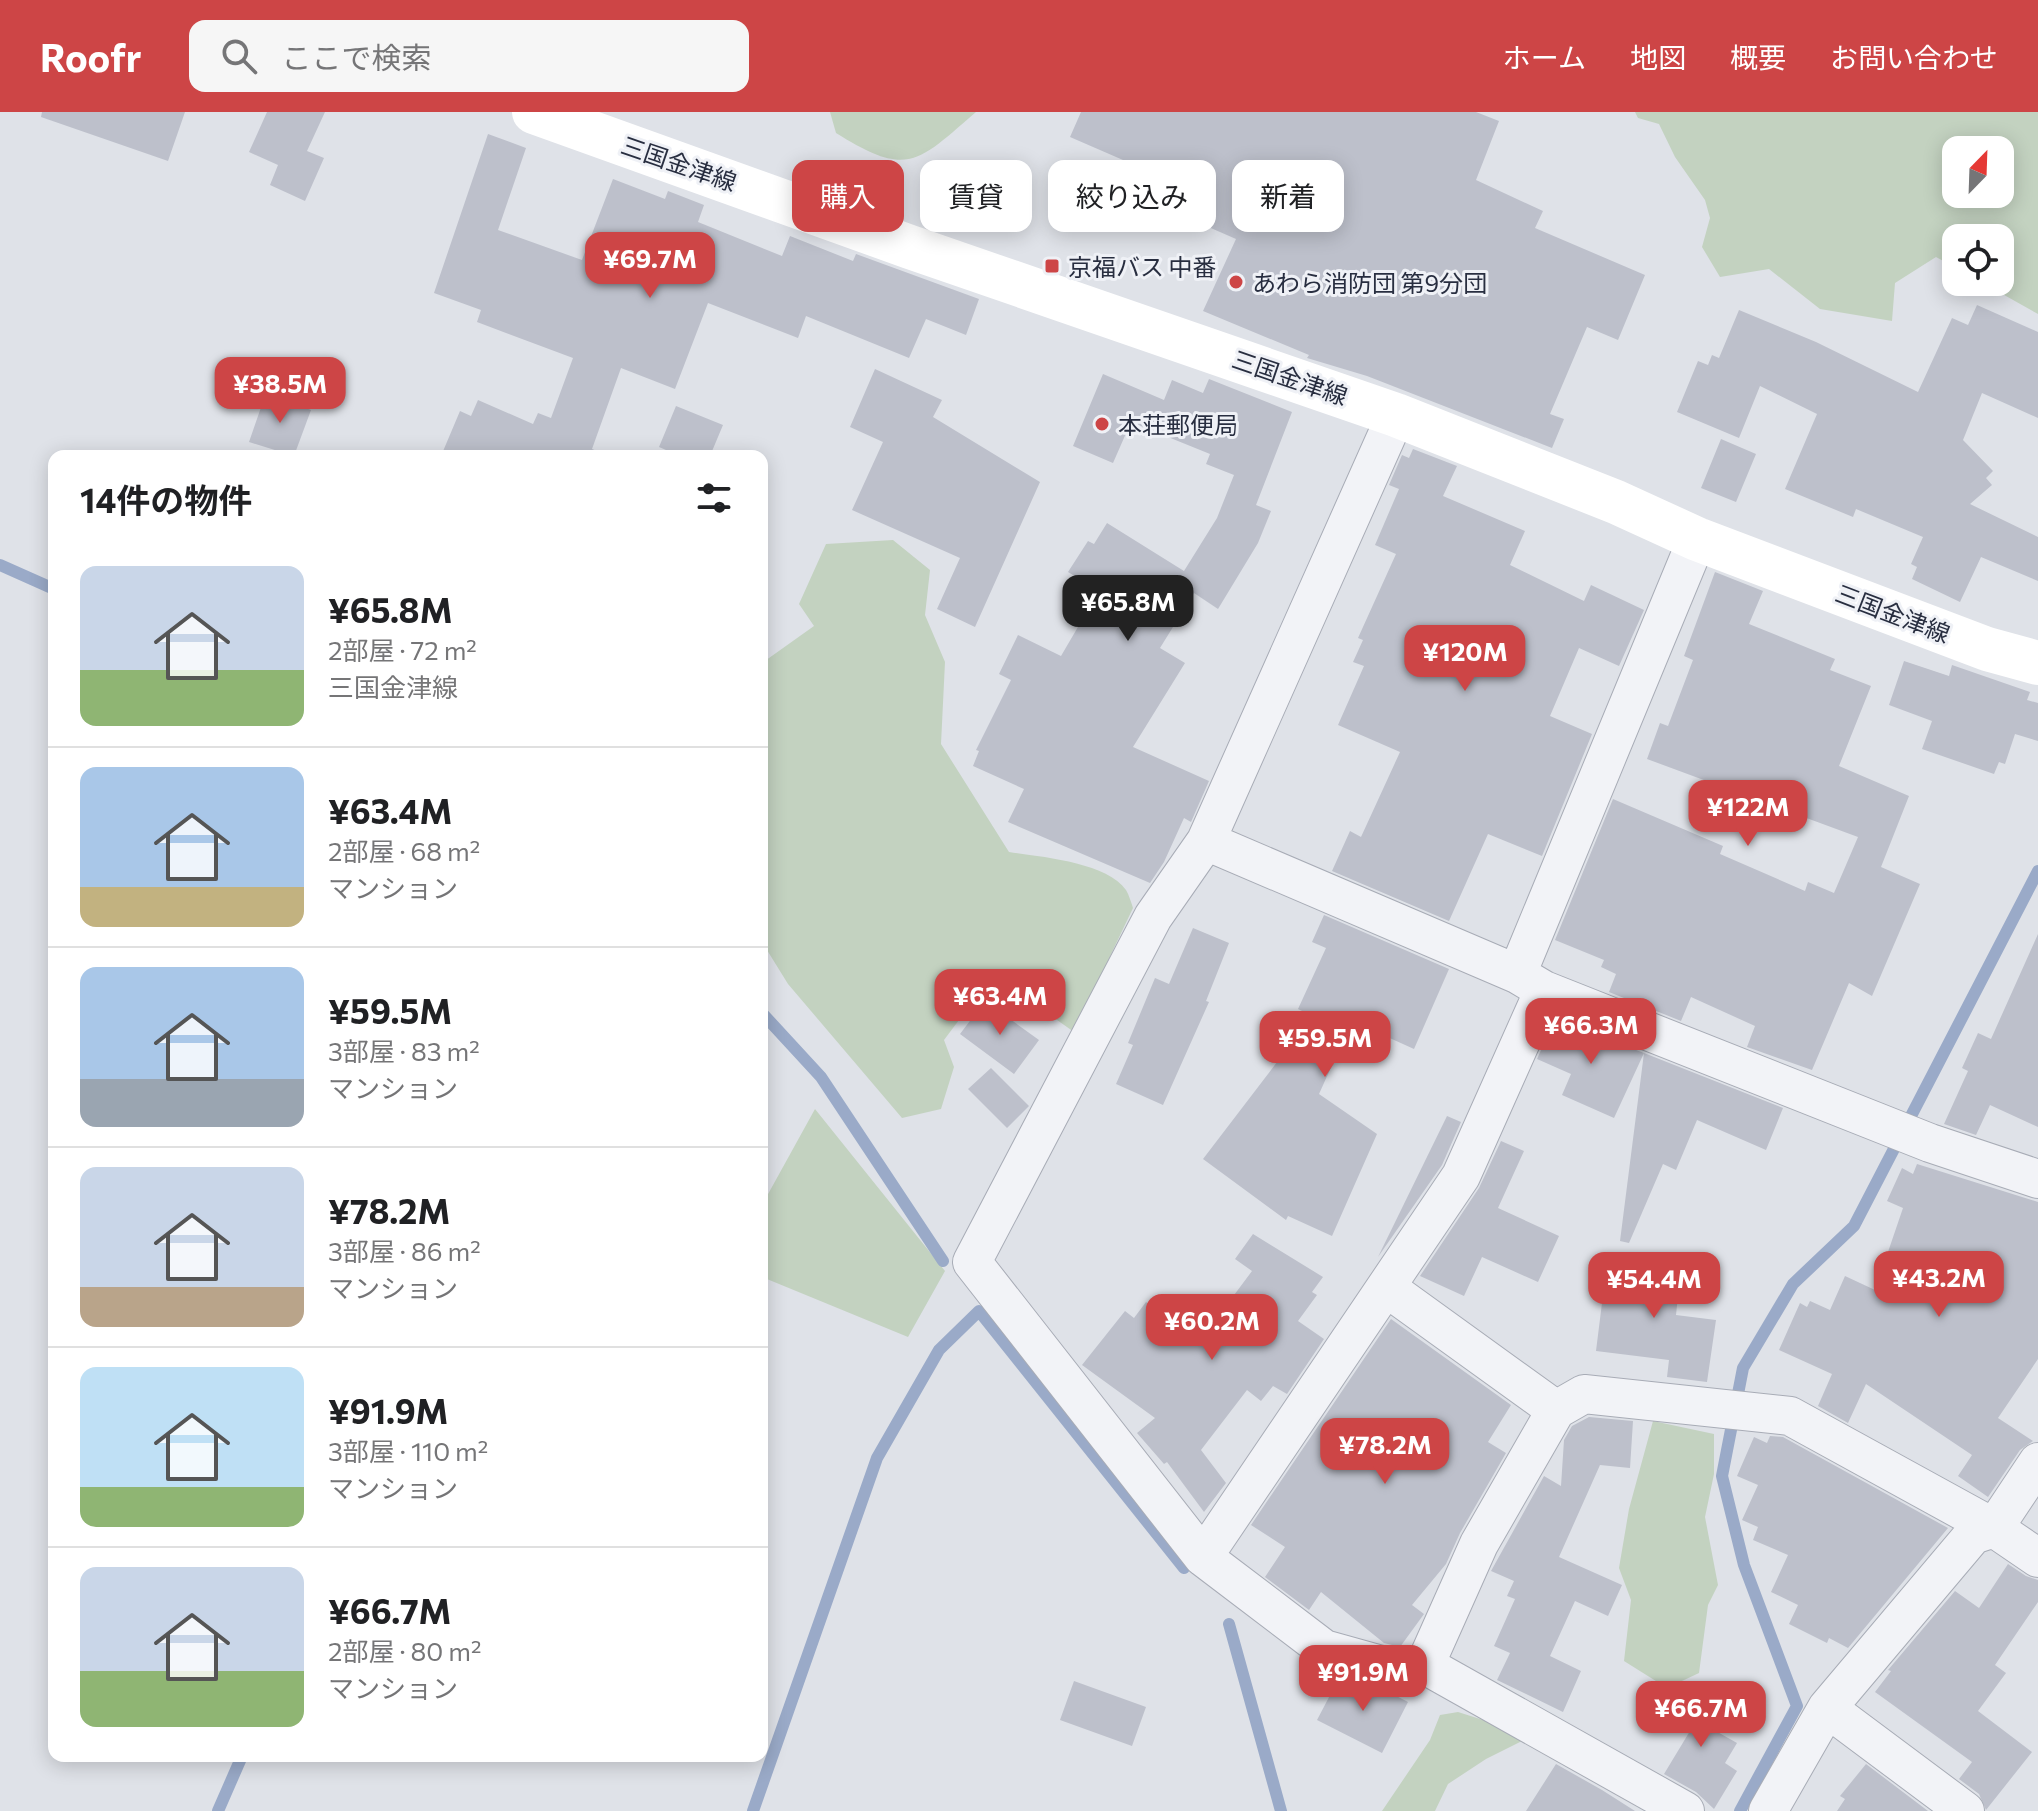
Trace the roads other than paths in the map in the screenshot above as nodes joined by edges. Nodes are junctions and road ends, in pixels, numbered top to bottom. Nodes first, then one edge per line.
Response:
1 (534, 112) edge
2 (1396, 415) junction
3 (1697, 539) junction
4 (2038, 663) edge
5 (1206, 841) junction
6 (1531, 982) junction
7 (2038, 1179) edge
8 (1387, 1288) junction
9 (1556, 1410) junction
10 (2038, 1462) edge
11 (1994, 1528) junction
12 (1203, 1557) junction
13 (2038, 1558) edge
14 (1425, 1665) junction
15 (1827, 1708) junction
16 (1685, 1811) edge
17 (1768, 1811) edge
18 (1965, 1811) edge

1 - 2 main road, 三国金津線
2 - 3 main road, 三国金津線
2 - 5 street
3 - 4 main road, 三国金津線
3 - 6 street
5 - 6 street
5 - 12 street
6 - 7 street
6 - 8 street
8 - 9 street
8 - 12 street
9 - 11 street
9 - 14 street
10 - 11 street
11 - 13 street
11 - 15 street
12 - 14 street
14 - 16 street
15 - 17 street
15 - 18 street

